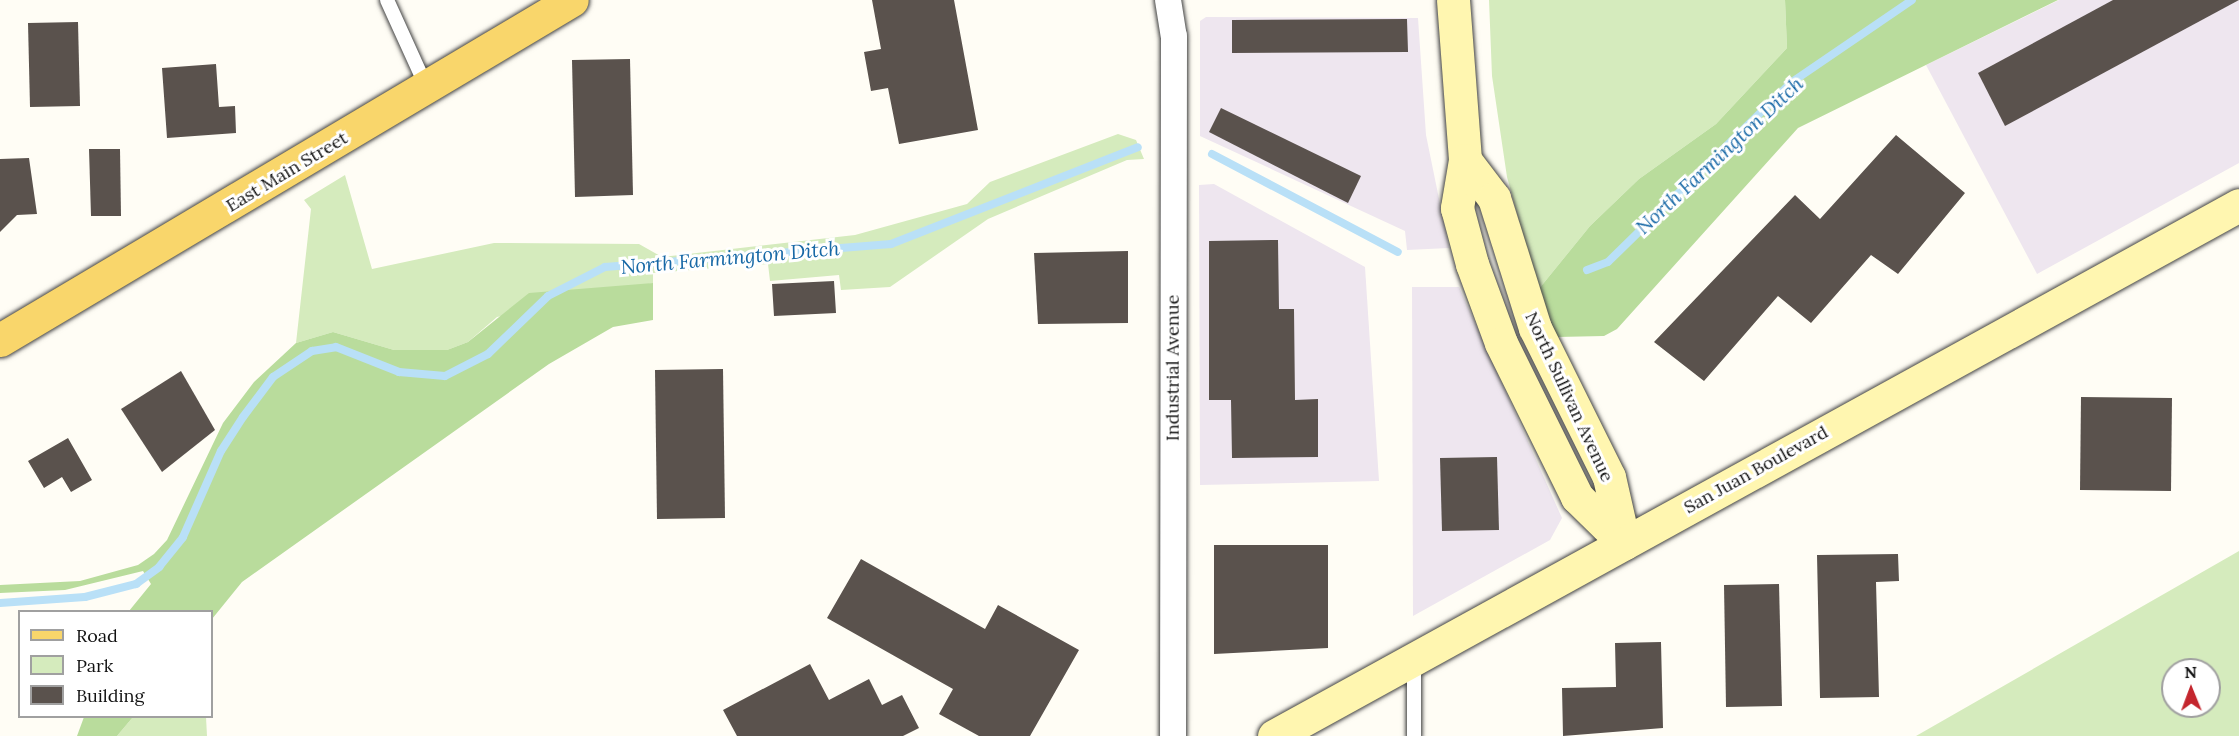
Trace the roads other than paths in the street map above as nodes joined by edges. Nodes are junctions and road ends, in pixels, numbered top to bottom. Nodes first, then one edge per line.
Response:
1 (387, 0) edge
2 (572, 0) edge
3 (1168, 0) edge
4 (1453, 0) edge
5 (426, 88) junction
6 (2239, 205) edge
7 (0, 340) edge
8 (1624, 543) junction
9 (1414, 659) junction
10 (1173, 736) edge
11 (1274, 736) edge
12 (1414, 736) edge

1 - 5 lane
2 - 5 main road, East Main Street
3 - 10 street, Industrial Avenue
4 - 8 main road, North Sullivan Avenue
5 - 7 main road, East Main Street
6 - 8 main road, San Juan Boulevard
8 - 9 main road, San Juan Boulevard
9 - 11 main road, San Juan Boulevard
9 - 12 lane

